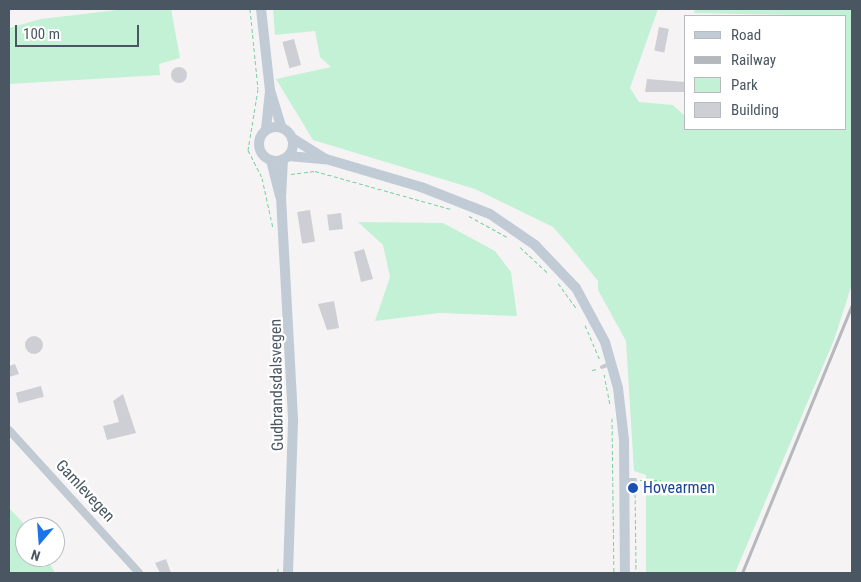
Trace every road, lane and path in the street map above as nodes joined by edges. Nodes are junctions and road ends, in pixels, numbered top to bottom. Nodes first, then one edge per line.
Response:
1 (250, 9) edge
2 (261, 9) edge
3 (270, 90) junction
4 (280, 127) junction
5 (266, 129) junction
6 (292, 138) junction
7 (286, 158) junction
8 (326, 159) junction
9 (271, 160) junction
10 (287, 175) dead end
11 (281, 197) junction
12 (457, 212) dead end
13 (466, 214) dead end
14 (273, 231) dead end
15 (550, 275) dead end
16 (557, 282) dead end
17 (580, 314) dead end
18 (584, 323) dead end
19 (613, 364) junction
20 (602, 367) junction
21 (9, 430) edge
22 (630, 480) junction
23 (661, 480) dead end
24 (279, 558) dead end
25 (139, 573) edge
26 (278, 573) edge
27 (288, 573) edge
28 (614, 573) edge
29 (625, 573) edge
30 (636, 573) edge

1 - 14 path
2 - 3 main road
3 - 4 main road
3 - 5 main road
4 - 5 main road
4 - 6 main road
5 - 9 main road
6 - 7 main road
6 - 8 main road
7 - 8 main road
7 - 9 main road
7 - 11 main road, Gudbrandsdalsvegen
8 - 19 main road
9 - 11 main road, Gudbrandsdalsvegen
10 - 12 path
11 - 27 main road, Gudbrandsdalsvegen
13 - 15 path
16 - 17 path
18 - 20 path
19 - 20 lane
19 - 22 main road
20 - 28 path
21 - 25 street, Gamlevegen
22 - 23 path
22 - 29 main road
22 - 30 path
24 - 26 path

